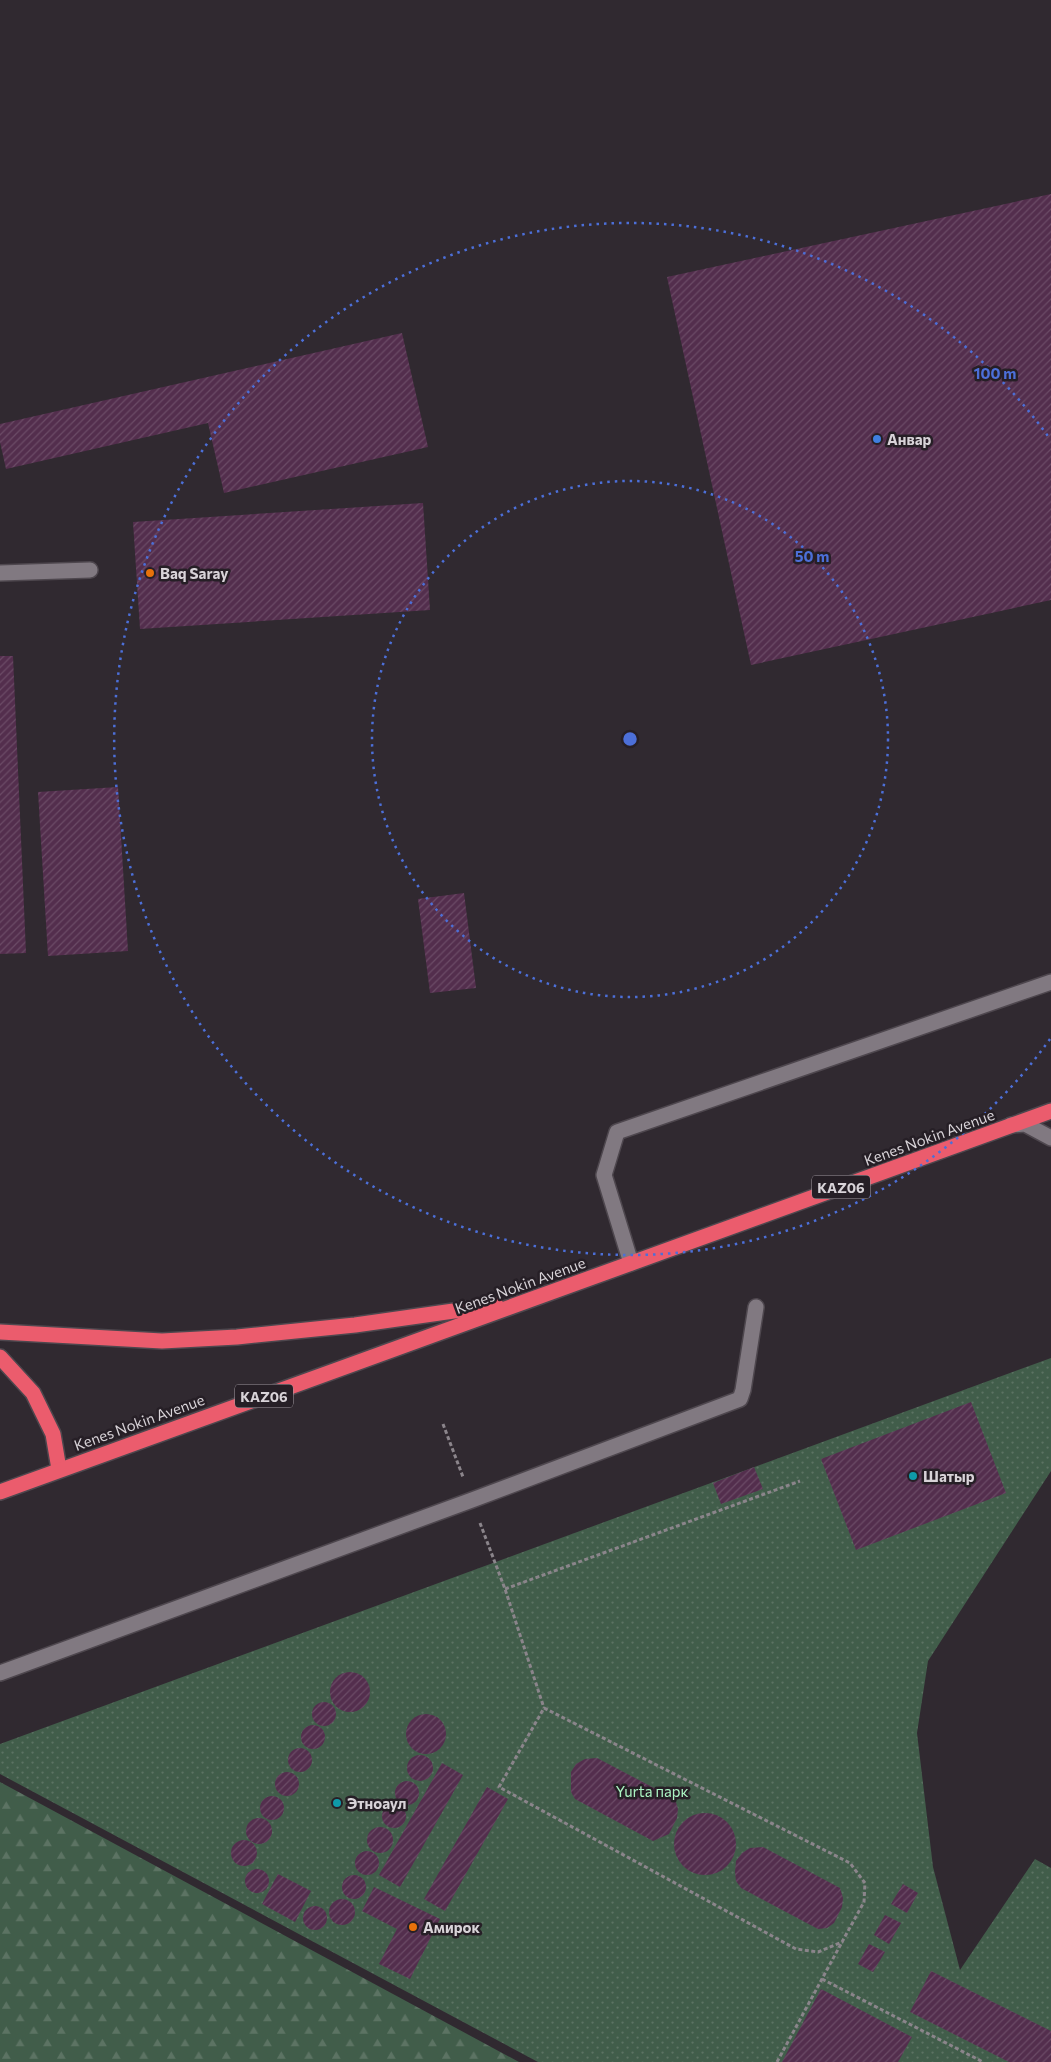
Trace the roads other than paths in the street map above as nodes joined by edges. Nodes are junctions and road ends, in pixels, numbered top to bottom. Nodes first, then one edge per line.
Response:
1 (90, 570) dead end
2 (0, 572) edge
3 (1051, 982) edge
4 (1051, 1110) edge
5 (1011, 1126) junction
6 (1051, 1138) edge
7 (631, 1263) junction
8 (528, 1301) junction
9 (756, 1307) dead end
10 (0, 1332) edge
11 (0, 1357) edge
12 (59, 1469) junction
13 (0, 1492) edge
14 (0, 1673) edge

1 - 2 lane
3 - 7 lane
4 - 5 highway, Kenes Nokin Avenue / KАZ06
5 - 6 lane
5 - 7 highway, Kenes Nokin Avenue / KАZ06
7 - 8 highway, Kenes Nokin Avenue / KАZ06
8 - 10 highway
8 - 12 highway, Kenes Nokin Avenue / KАZ06
9 - 14 lane
11 - 12 highway
12 - 13 highway, Kenes Nokin Avenue / KАZ06

